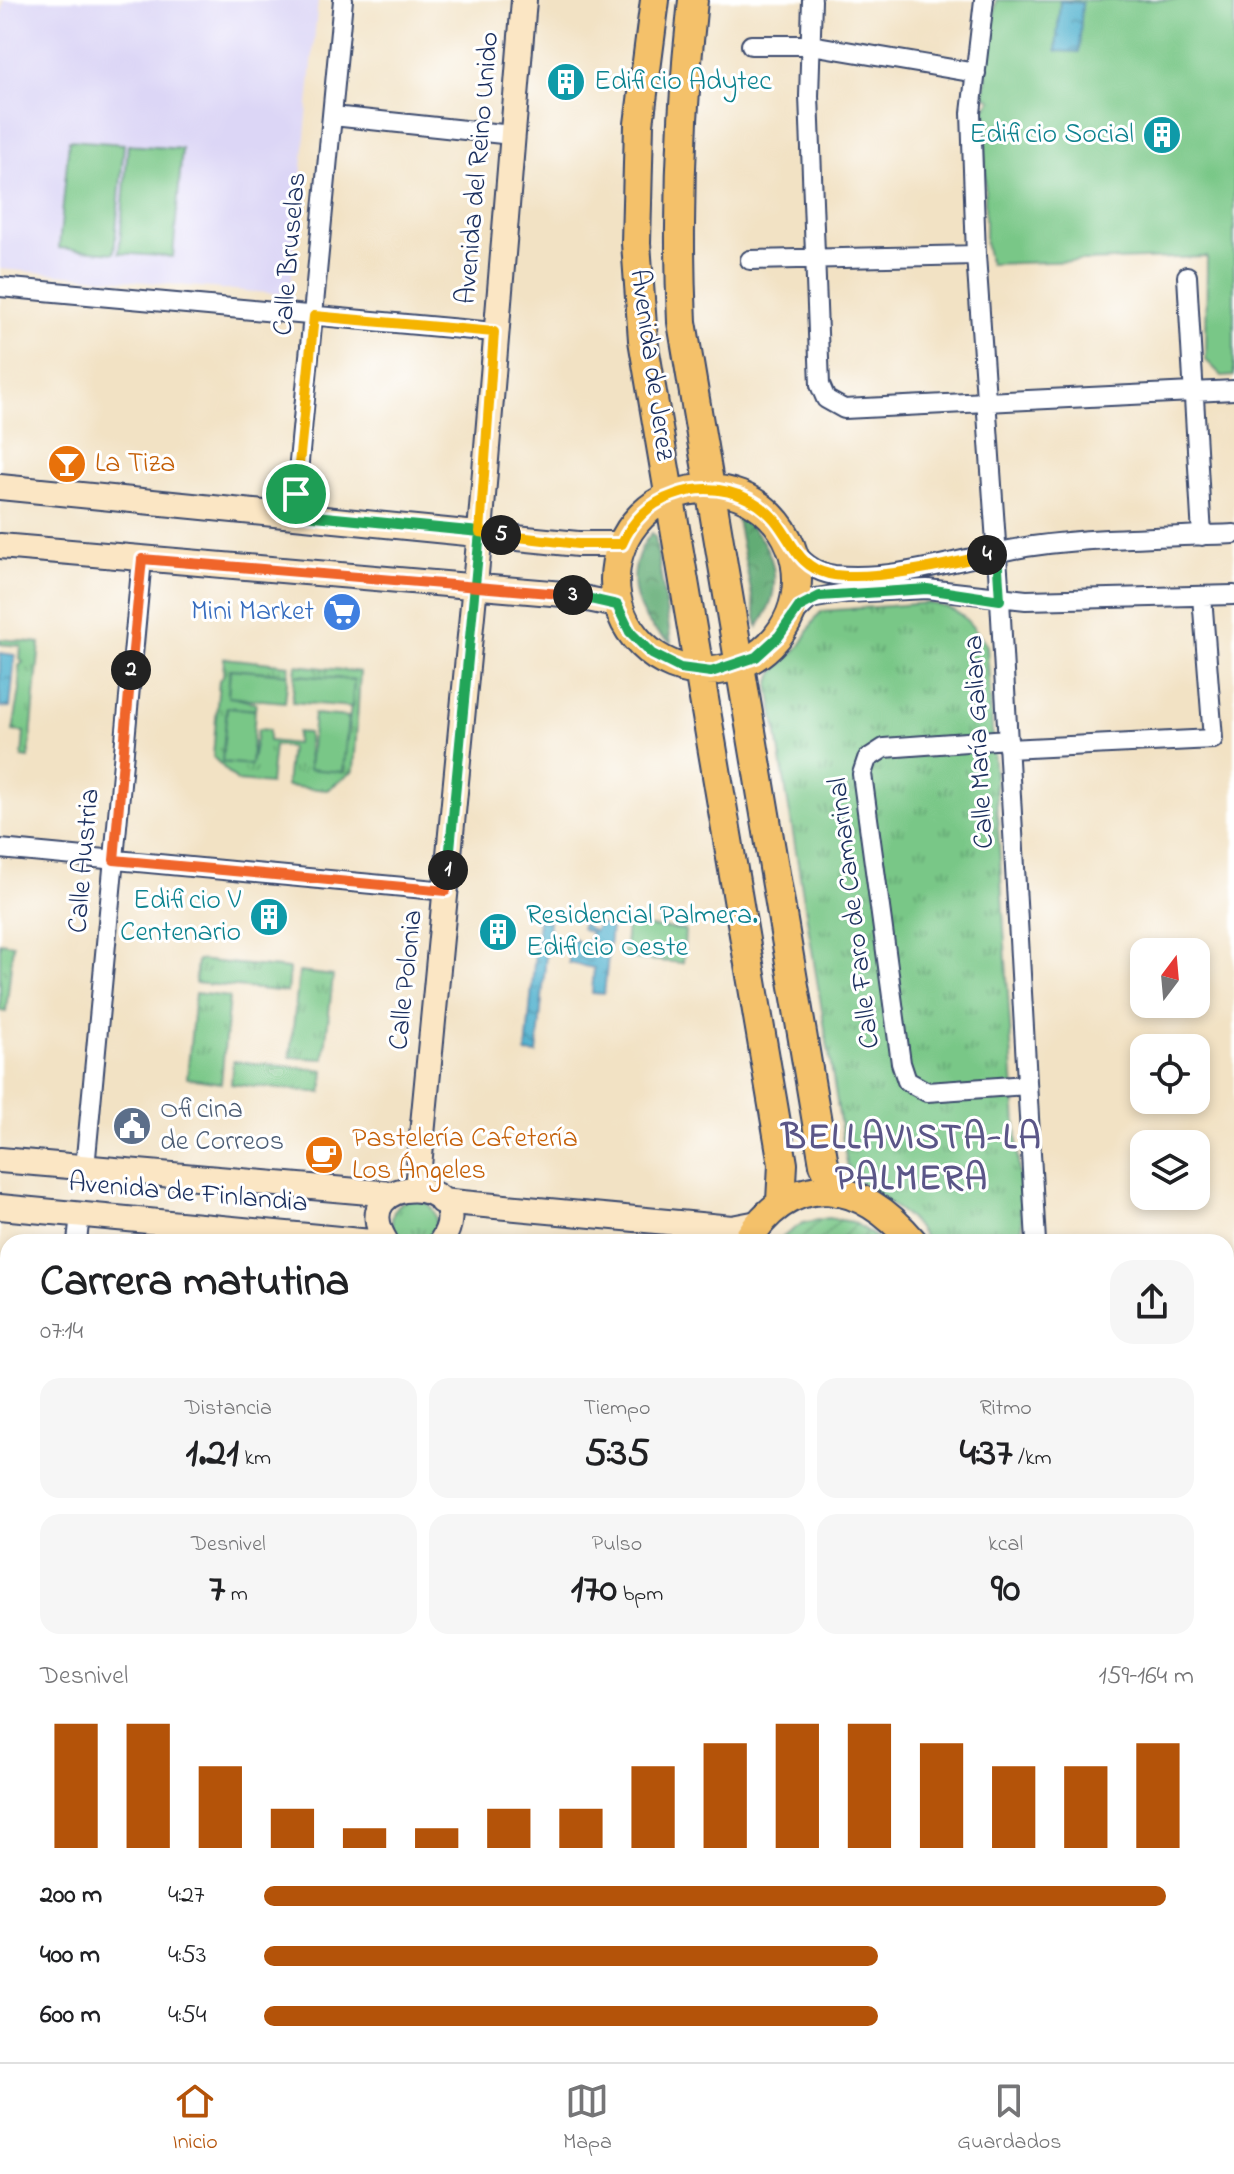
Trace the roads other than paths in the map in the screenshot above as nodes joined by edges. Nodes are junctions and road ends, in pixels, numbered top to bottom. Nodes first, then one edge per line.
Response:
1 (343, 0) edge
2 (524, 0) edge
3 (655, 0) edge
4 (693, 0) edge
5 (812, 0) edge
6 (984, 0) edge
7 (751, 45) dead end
8 (811, 45) junction
9 (976, 73) junction
10 (333, 116) junction
11 (512, 135) junction
12 (976, 255) junction
13 (816, 258) junction
14 (750, 260) dead end
15 (1187, 276) dead end
16 (0, 287) edge
17 (314, 316) junction
18 (494, 332) junction
19 (1234, 390) edge
20 (1194, 392) junction
21 (985, 403) junction
22 (0, 487) edge
23 (709, 489) junction
24 (670, 496) junction
25 (294, 514) junction
26 (480, 532) junction
27 (1234, 534) edge
28 (1202, 536) junction
29 (622, 544) junction
30 (790, 545) junction
31 (0, 546) edge
32 (997, 553) junction
33 (142, 559) junction
34 (473, 588) junction
35 (1234, 595) edge
36 (1202, 596) junction
37 (1000, 600) junction
38 (617, 605) junction
39 (787, 622) junction
40 (739, 665) junction
41 (699, 671) junction
42 (1008, 744) junction
43 (0, 849) edge
44 (114, 860) junction
45 (446, 891) junction
46 (1027, 1085) junction
47 (0, 1160) edge
48 (85, 1168) junction
49 (417, 1187) junction
50 (837, 1192) junction
51 (392, 1194) junction
52 (441, 1201) junction
53 (781, 1201) junction
54 (0, 1207) edge
55 (80, 1214) junction
56 (752, 1233) edge
57 (78, 1234) edge
58 (288, 1234) edge
59 (382, 1234) edge
60 (444, 1234) edge
61 (905, 1234) edge
62 (1036, 1234) edge

1 - 10 street, Calle Bruselas
2 - 11 main road, Avenida del Reino Unido
3 - 24 main road, Avenida de Jerez
4 - 23 main road, Avenida de Jerez
5 - 8 street
6 - 9 street, Calle María Galiana
7 - 8 street
8 - 9 street
8 - 13 street
9 - 12 street, Calle María Galiana
10 - 11 street
10 - 17 street, Calle Bruselas
11 - 18 main road, Avenida del Reino Unido
12 - 13 street
12 - 21 street, Calle María Galiana
13 - 14 street
13 - 21 street
15 - 20 street
16 - 17 street
17 - 18 street
17 - 25 street, Calle Bruselas
18 - 26 main road, Avenida del Reino Unido
19 - 20 street
20 - 21 street
20 - 28 street
21 - 32 street, Calle María Galiana
22 - 25 main road
23 - 24 main road
23 - 30 main road
23 - 40 main road, Avenida de Jerez
24 - 29 main road
24 - 41 main road, Avenida de Jerez
25 - 26 main road
26 - 29 main road
26 - 34 main road, Avenida del Reino Unido
27 - 28 street
28 - 32 street
29 - 38 main road
30 - 32 street
30 - 39 main road
31 - 33 main road
32 - 37 street, Calle María Galiana
33 - 34 main road
33 - 44 street, Calle Austria
34 - 38 main road
34 - 45 main road, Calle Polonia
35 - 36 street
36 - 37 street
36 - 42 street
37 - 39 street
37 - 42 street, Calle María Galiana
38 - 41 main road
39 - 40 main road
40 - 41 main road
40 - 50 main road, Avenida de Jerez
41 - 53 main road, Avenida de Jerez
42 - 46 street, Calle María Galiana
42 - 46 street, Calle Faro de Camarinal
43 - 44 street
44 - 45 street
44 - 48 street, Calle Austria
45 - 49 main road, Calle Polonia
46 - 62 street, Calle María Galiana
47 - 48 main road, Avenida de Finlandia
48 - 51 main road, Avenida de Finlandia
49 - 51 main road
49 - 52 main road
50 - 53 main road
50 - 61 main road
51 - 59 main road
52 - 56 main road
52 - 60 main road
53 - 56 main road
54 - 55 main road, Avenida de Finlandia
55 - 57 street
55 - 58 main road, Avenida de Finlandia

